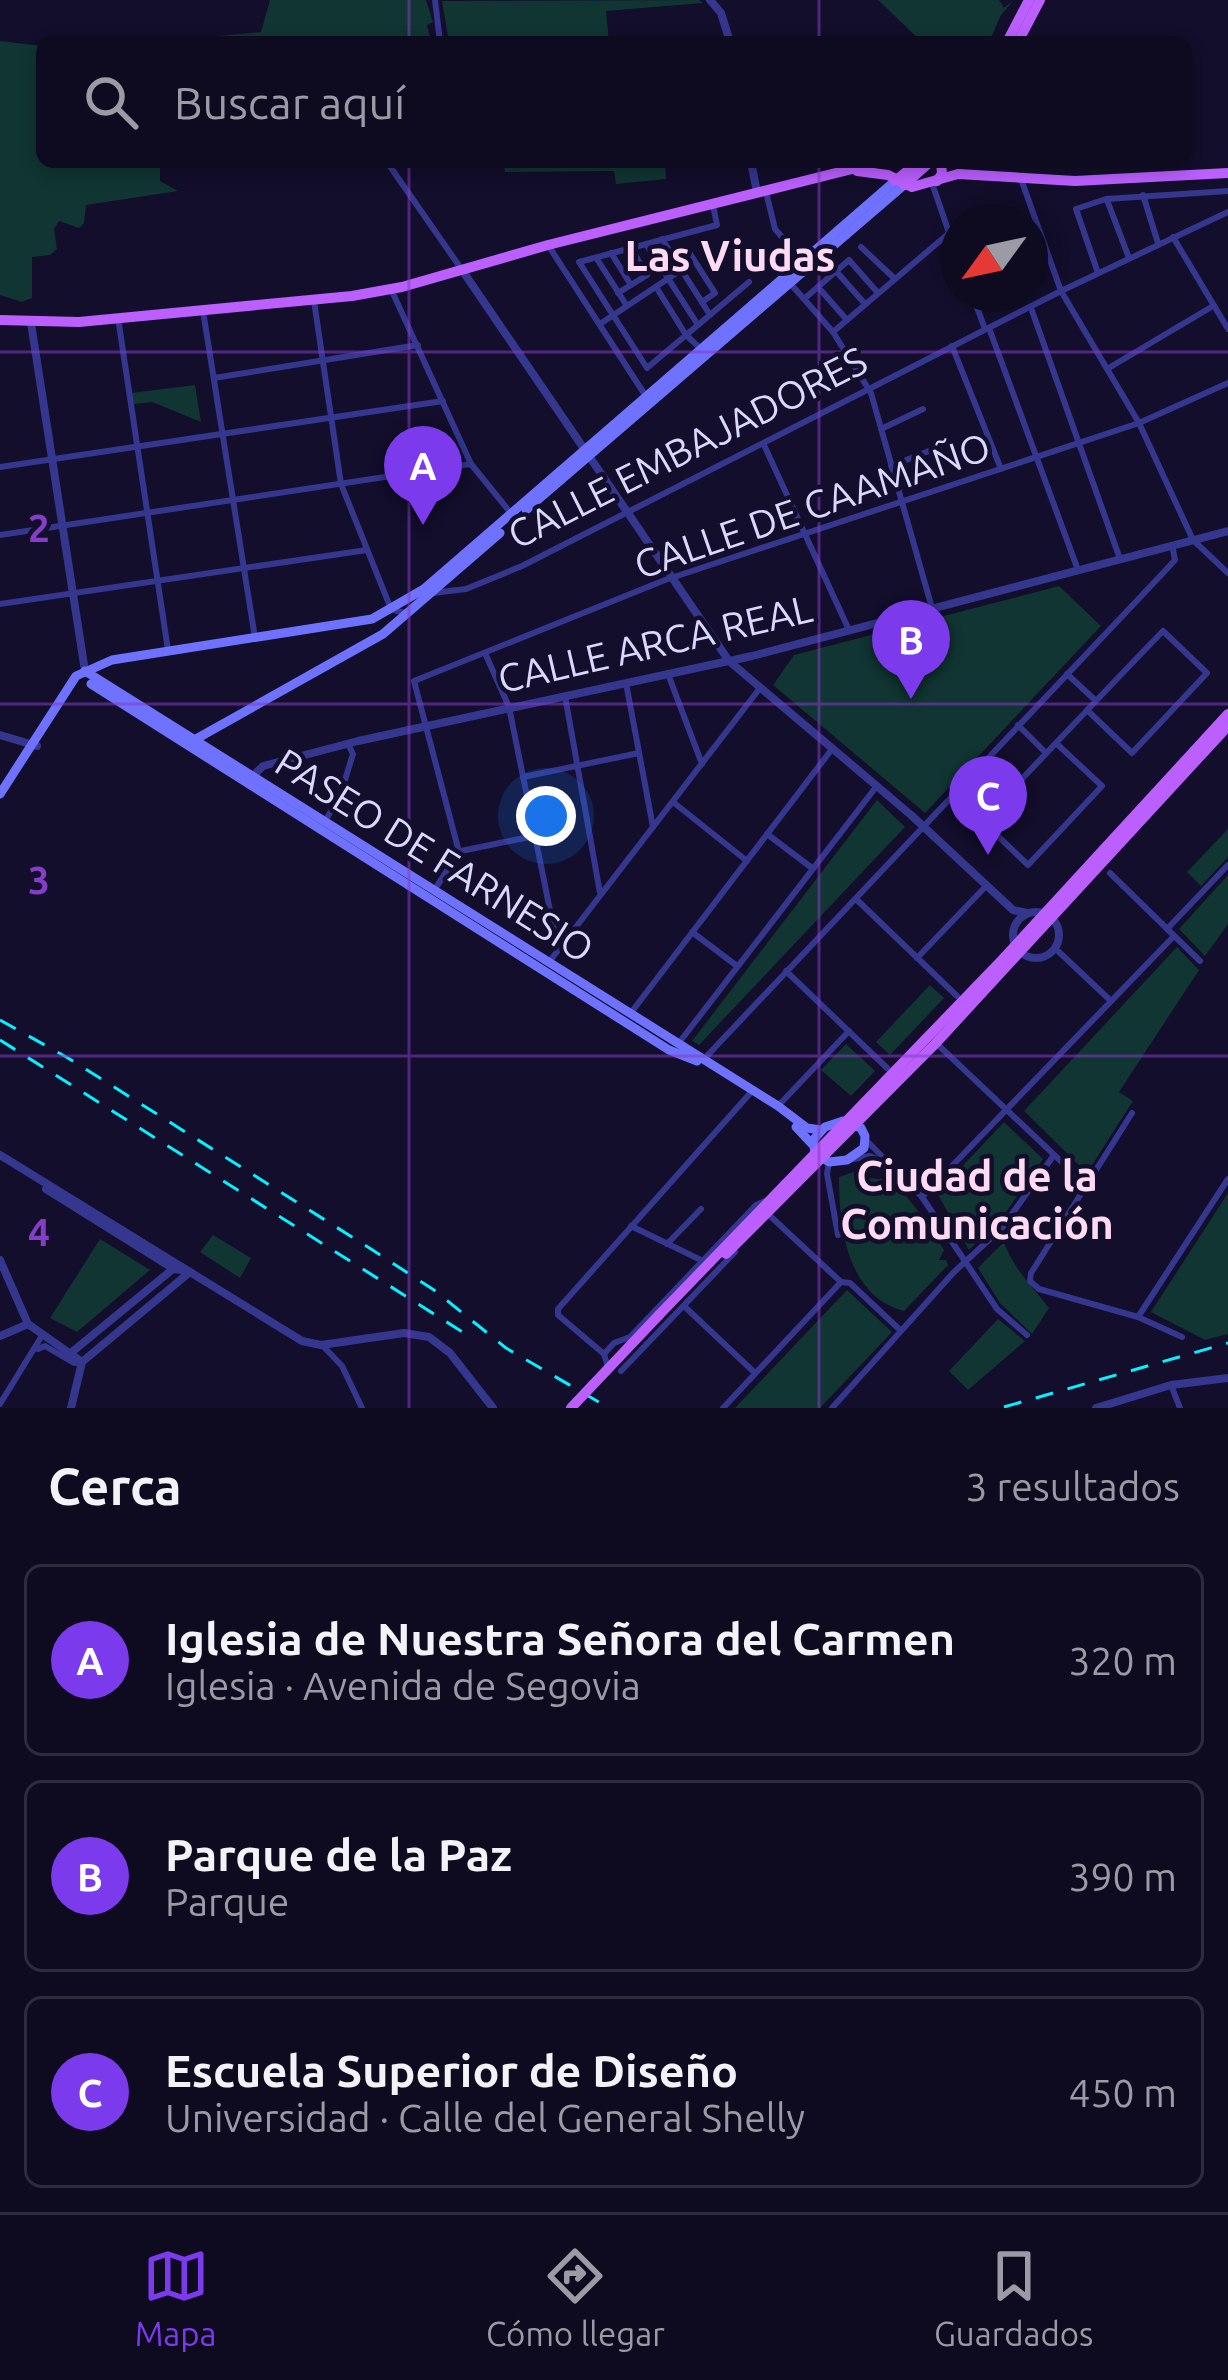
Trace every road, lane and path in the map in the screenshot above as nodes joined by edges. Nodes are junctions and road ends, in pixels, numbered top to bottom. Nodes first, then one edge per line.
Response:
1 (435, 0) edge
2 (710, 0) edge
3 (1029, 0) edge
4 (1040, 0) edge
5 (439, 36) edge
6 (728, 36) edge
7 (1010, 36) edge
8 (1021, 36) edge
9 (392, 168) edge
10 (753, 168) edge
11 (946, 168) edge
12 (959, 168) edge
13 (848, 171) junction
14 (867, 172) junction
15 (891, 173) edge
16 (1228, 173) edge
17 (1021, 179) junction
18 (934, 182) junction
19 (1228, 190) edge
20 (762, 193) junction
21 (1142, 195) junction
22 (877, 197) junction
23 (1106, 199) junction
24 (940, 204) edge
25 (713, 205) junction
26 (1228, 212) edge
27 (672, 226) junction
28 (1173, 237) junction
29 (662, 239) junction
30 (940, 242) edge
31 (646, 244) junction
32 (1159, 244) junction
33 (548, 245) junction
34 (631, 248) junction
35 (861, 248) dead end
36 (611, 253) junction
37 (672, 256) junction
38 (596, 257) junction
39 (1130, 258) junction
40 (803, 261) junction
41 (462, 270) junction
42 (681, 270) junction
43 (836, 271) junction
44 (1098, 273) junction
45 (669, 278) junction
46 (895, 279) junction
47 (787, 280) junction
48 (749, 282) dead end
49 (631, 285) junction
50 (818, 286) junction
51 (656, 287) junction
52 (391, 289) junction
53 (1061, 291) junction
54 (618, 293) junction
55 (878, 293) junction
56 (1048, 298) edge
57 (804, 299) junction
58 (314, 301) junction
59 (702, 302) junction
60 (865, 304) junction
61 (627, 306) junction
62 (1214, 306) junction
63 (203, 311) junction
64 (980, 312) edge
65 (1019, 312) edge
66 (1033, 312) edge
67 (710, 315) junction
68 (613, 316) junction
69 (118, 318) junction
70 (0, 320) edge
71 (847, 320) junction
72 (31, 323) junction
73 (600, 324) junction
74 (698, 325) junction
75 (987, 328) junction
76 (1228, 329) edge
77 (832, 332) junction
78 (686, 335) junction
79 (418, 345) junction
80 (952, 346) junction
81 (701, 349) junction
82 (322, 360) junction
83 (1106, 369) junction
84 (214, 378) junction
85 (1228, 383) edge
86 (869, 388) junction
87 (647, 396) junction
88 (443, 401) junction
89 (922, 409) dead end
90 (638, 414) junction
91 (331, 417) junction
92 (1139, 423) junction
93 (881, 429) junction
94 (222, 434) junction
95 (1079, 443) junction
96 (764, 445) junction
97 (136, 447) junction
98 (939, 447) dead end
99 (586, 454) junction
100 (51, 458) junction
101 (1036, 458) junction
102 (471, 464) junction
103 (891, 466) junction
104 (0, 467) edge
105 (1001, 470) junction
106 (341, 484) junction
107 (233, 500) junction
108 (901, 501) junction
109 (147, 512) junction
110 (628, 514) junction
111 (512, 515) junction
112 (62, 525) junction
113 (1228, 531) edge
114 (805, 534) junction
115 (0, 535) edge
116 (1193, 540) junction
117 (1172, 545) junction
118 (367, 550) junction
119 (1120, 559) junction
120 (243, 567) junction
121 (1078, 570) junction
122 (1228, 573) edge
123 (673, 578) junction
124 (157, 580) junction
125 (72, 592) junction
126 (433, 593) junction
127 (0, 604) edge
128 (932, 608) junction
129 (391, 609) junction
130 (407, 614) junction
131 (375, 618) junction
132 (849, 630) junction
133 (383, 634) junction
134 (255, 638) junction
135 (168, 650) junction
136 (485, 653) junction
137 (752, 656) junction
138 (729, 661) junction
139 (85, 671) junction
140 (668, 674) junction
141 (1067, 674) junction
142 (626, 683) junction
143 (91, 684) junction
144 (760, 688) junction
145 (565, 696) junction
146 (1096, 701) junction
147 (509, 707) junction
148 (1087, 710) junction
149 (1228, 714) edge
150 (1018, 725) junction
151 (426, 726) junction
152 (1228, 726) edge
153 (0, 735) edge
154 (196, 739) junction
155 (181, 740) junction
156 (1056, 743) junction
157 (348, 744) junction
158 (35, 745) junction
159 (832, 749) junction
160 (639, 753) junction
161 (1046, 753) junction
162 (702, 764) junction
163 (578, 765) junction
164 (251, 774) junction
165 (523, 777) junction
166 (876, 787) junction
167 (256, 788) junction
168 (0, 794) edge
169 (953, 794) junction
170 (673, 802) junction
171 (0, 806) edge
172 (325, 821) junction
173 (982, 821) junction
174 (923, 826) junction
175 (653, 827) junction
176 (767, 834) junction
177 (534, 836) junction
178 (460, 852) junction
179 (747, 861) junction
180 (1228, 865) edge
181 (812, 868) junction
182 (1111, 873) dead end
183 (987, 885) junction
184 (434, 890) junction
185 (601, 895) junction
186 (855, 898) junction
187 (1012, 910) junction
188 (1027, 914) junction
189 (1049, 916) junction
190 (1015, 925) junction
191 (692, 932) junction
192 (1171, 932) junction
193 (1018, 949) junction
194 (1056, 949) junction
195 (558, 950) junction
196 (917, 958) junction
197 (1200, 962) dead end
198 (548, 963) junction
199 (534, 964) junction
200 (737, 967) junction
201 (786, 971) junction
202 (958, 996) dead end
203 (1112, 1001) junction
204 (630, 1014) junction
205 (849, 1031) junction
206 (936, 1043) junction
207 (678, 1044) junction
208 (704, 1059) junction
209 (887, 1068) dead end
210 (752, 1092) junction
211 (778, 1106) junction
212 (1007, 1111) junction
213 (1132, 1113) dead end
214 (853, 1122) junction
215 (821, 1130) junction
216 (865, 1140) junction
217 (820, 1155) junction
218 (1054, 1155) junction
219 (0, 1157) edge
220 (847, 1160) junction
221 (894, 1169) junction
222 (1228, 1179) edge
223 (1087, 1186) junction
224 (922, 1197) junction
225 (767, 1207) junction
226 (701, 1209) dead end
227 (630, 1226) junction
228 (751, 1231) junction
229 (838, 1234) dead end
230 (667, 1244) junction
231 (0, 1260) edge
232 (703, 1261) junction
233 (965, 1263) junction
234 (177, 1267) junction
235 (190, 1272) junction
236 (841, 1282) junction
237 (684, 1306) junction
238 (662, 1317) junction
239 (1138, 1317) junction
240 (28, 1324) junction
241 (900, 1330) junction
242 (2, 1334) edge
243 (43, 1334) junction
244 (1027, 1335) dead end
245 (1182, 1336) dead end
246 (344, 1342) junction
247 (321, 1345) junction
248 (75, 1351) junction
249 (32, 1354) junction
250 (84, 1360) junction
251 (342, 1366) junction
252 (621, 1371) dead end
253 (755, 1372) junction
254 (1228, 1378) edge
255 (1171, 1385) junction
256 (0, 1403) edge
257 (71, 1408) edge
258 (362, 1408) edge
259 (493, 1408) edge
260 (575, 1408) edge
261 (723, 1408) edge
262 (832, 1408) edge
263 (1096, 1408) edge
264 (1180, 1408) edge

1 - 5 street
2 - 6 street
3 - 7 main road
4 - 8 main road
9 - 41 street
10 - 20 street
11 - 18 main road
12 - 17 main road
13 - 14 main road
13 - 15 main road
13 - 20 main road
14 - 15 main road
14 - 22 main road
15 - 18 main road
15 - 22 main road
15 - 47 main road
16 - 17 main road
17 - 53 street
18 - 24 street
19 - 21 street
20 - 25 main road
20 - 40 street
21 - 23 street
21 - 32 street
22 - 40 main road
23 - 39 street
23 - 44 street
25 - 27 main road
25 - 27 street
26 - 28 street, CALLE EMBAJADORES
27 - 29 street
27 - 33 main road
28 - 32 street, CALLE EMBAJADORES
28 - 62 street
29 - 31 street
29 - 37 street
30 - 46 street
31 - 34 street
31 - 45 street
32 - 39 street, CALLE EMBAJADORES
33 - 41 main road
33 - 73 street
34 - 36 street
34 - 49 street
35 - 46 street
36 - 38 street
36 - 49 street
37 - 42 street
37 - 59 street
38 - 54 street
38 - 68 street
39 - 44 street, CALLE EMBAJADORES
40 - 47 main road
41 - 52 main road
41 - 99 street
42 - 45 street
42 - 59 street
43 - 50 street
43 - 55 street
43 - 60 street
44 - 53 street, CALLE EMBAJADORES
45 - 51 street
45 - 74 street
46 - 55 street
47 - 57 street
47 - 81 main road
47 - 90 main road
48 - 67 street
49 - 54 street
50 - 57 street
50 - 71 street
51 - 61 street
51 - 78 street
52 - 58 main road
52 - 79 street
53 - 56 street, CALLE EMBAJADORES
53 - 83 street
54 - 61 street
55 - 60 street
57 - 77 street
58 - 63 main road
58 - 82 street
59 - 67 street
60 - 71 street
61 - 68 street
62 - 76 street
62 - 83 street
63 - 69 main road
63 - 84 street
64 - 75 street
65 - 75 street, CALLE EMBAJADORES
66 - 95 street
67 - 74 street
68 - 73 street
68 - 78 street
69 - 72 main road
69 - 97 street
70 - 72 main road
71 - 77 street
72 - 100 street
73 - 87 street
74 - 78 street
75 - 80 street, CALLE EMBAJADORES
75 - 101 street
77 - 86 street
78 - 81 street
79 - 82 street
79 - 88 street
80 - 86 street, CALLE EMBAJADORES
80 - 105 street
81 - 87 main road
82 - 84 street
82 - 91 street
83 - 92 street
84 - 94 street
85 - 92 street, CALLE DE CAAMAÑO
86 - 93 street
86 - 96 street, CALLE EMBAJADORES
87 - 90 street
87 - 99 main road
88 - 91 street
88 - 102 street
89 - 93 street
90 - 99 main road
91 - 94 street
91 - 106 street
92 - 95 street, CALLE DE CAAMAÑO
92 - 116 street
93 - 103 street
94 - 97 street
94 - 107 street
95 - 101 street, CALLE DE CAAMAÑO
95 - 119 street
96 - 110 street, CALLE EMBAJADORES
96 - 114 street
97 - 100 street
97 - 109 street
98 - 103 street
99 - 110 street
99 - 111 main road
99 - 126 main road
100 - 104 street
100 - 112 street
101 - 105 street, CALLE DE CAAMAÑO
101 - 121 street
102 - 106 street
102 - 111 street
103 - 108 street
105 - 108 street, CALLE DE CAAMAÑO
106 - 107 street
106 - 118 street
107 - 109 street
107 - 120 street
108 - 114 street, CALLE DE CAAMAÑO
108 - 128 street
109 - 112 street
109 - 124 street
110 - 123 street
110 - 126 street, CALLE EMBAJADORES
111 - 129 main road
112 - 115 street
112 - 125 street
113 - 116 street, CALLE ARCA REAL
114 - 123 street, CALLE DE CAAMAÑO
114 - 132 street
116 - 117 street, CALLE ARCA REAL
116 - 122 street
117 - 119 street, CALLE ARCA REAL
117 - 141 street
118 - 120 street
118 - 129 street
119 - 121 street, CALLE ARCA REAL
120 - 124 street
120 - 134 street
121 - 128 street, CALLE ARCA REAL
123 - 136 street, CALLE DE CAAMAÑO
123 - 138 street
124 - 125 street
124 - 135 street
125 - 127 street
125 - 139 street
126 - 130 main road, CALLE EMBAJADORES
128 - 132 street, CALLE ARCA REAL
129 - 130 street
129 - 131 main road
130 - 133 main road, CALLE EMBAJADORES
131 - 133 main road
131 - 134 main road
132 - 137 street, CALLE ARCA REAL
133 - 154 main road, CALLE EMBAJADORES
134 - 135 main road
135 - 139 main road
136 - 147 street
136 - 151 street, CALLE DE CAAMAÑO
137 - 138 street, CALLE ARCA REAL
137 - 144 street
138 - 140 street, CALLE ARCA REAL
138 - 144 street
139 - 143 main road
139 - 154 main road, PASEO DE FARNESIO
139 - 158 main road
140 - 142 street, CALLE ARCA REAL
140 - 162 street
141 - 146 street
141 - 150 street
142 - 145 street, CALLE ARCA REAL
142 - 160 street
143 - 155 main road, PASEO DE FARNESIO
143 - 158 main road
144 - 159 street
144 - 162 street
145 - 147 street, CALLE ARCA REAL
145 - 163 street
146 - 148 street
146 - 148 street
147 - 151 street, CALLE ARCA REAL
147 - 165 street
148 - 156 street
149 - 189 main road
150 - 161 street
150 - 169 street
151 - 157 street, CALLE ARCA REAL
151 - 178 street
152 - 189 main road
153 - 158 street
154 - 155 main road, CALLE EMBAJADORES
154 - 164 main road, PASEO DE FARNESIO
155 - 167 main road, PASEO DE FARNESIO
156 - 161 street
156 - 173 street
157 - 164 street, CALLE ARCA REAL
157 - 172 street
158 - 168 main road
158 - 171 main road
159 - 166 street
159 - 176 street
160 - 163 street
160 - 175 street
161 - 173 street
162 - 170 street
163 - 165 street
163 - 185 street
164 - 167 street
164 - 172 main road, PASEO DE FARNESIO
165 - 177 street
166 - 174 street
166 - 181 street
167 - 199 main road, PASEO DE FARNESIO
169 - 173 street
169 - 174 street
170 - 175 street
170 - 179 street
172 - 184 main road, PASEO DE FARNESIO
174 - 183 street
174 - 186 street
175 - 185 street
176 - 179 street
176 - 181 street
177 - 178 street
177 - 195 street
178 - 184 street
179 - 191 street
180 - 192 street
181 - 200 street
182 - 192 street
183 - 187 street
183 - 196 street
184 - 198 main road, PASEO DE FARNESIO
185 - 195 street
186 - 196 street
186 - 201 street
187 - 188 street
187 - 190 street
188 - 189 street
188 - 190 street
189 - 193 main road
189 - 194 street
190 - 193 street
191 - 200 street
191 - 204 street
192 - 197 street
192 - 203 street
193 - 194 street
193 - 206 main road
193 - 214 main road
194 - 203 street
195 - 198 street
196 - 202 street
198 - 199 street
198 - 204 main road, PASEO DE FARNESIO
199 - 210 main road, PASEO DE FARNESIO
200 - 207 street
201 - 205 street
201 - 208 street
203 - 212 street
204 - 207 main road, PASEO DE FARNESIO
205 - 209 street
205 - 211 street
206 - 212 street
206 - 214 main road
207 - 208 main road, PASEO DE FARNESIO
208 - 210 main road, PASEO DE FARNESIO
210 - 211 main road, PASEO DE FARNESIO
210 - 217 main road, PASEO DE FARNESIO
210 - 227 street
211 - 215 main road, PASEO DE FARNESIO
212 - 218 street
212 - 224 street
213 - 223 street
214 - 215 main road
214 - 216 main road
214 - 217 main road
215 - 217 main road
216 - 220 main road
216 - 221 street
217 - 220 main road
217 - 225 main road
217 - 229 street
218 - 223 street
218 - 233 street
219 - 234 street
220 - 221 street
221 - 224 street
222 - 239 street
223 - 239 street
224 - 233 street
225 - 228 main road
225 - 232 street
225 - 236 street
225 - 238 main road
226 - 230 street
227 - 230 street
227 - 232 street
228 - 237 street
228 - 238 main road
230 - 232 street
231 - 240 street
233 - 241 street
233 - 244 street
234 - 235 street
234 - 248 street
235 - 247 street
235 - 250 street
236 - 241 street
236 - 253 street
237 - 252 street
237 - 253 street
238 - 260 main road, bridge
239 - 245 street
240 - 242 street
240 - 243 street
241 - 262 street
243 - 248 street
243 - 249 street
246 - 247 street
246 - 251 street
246 - 259 street
247 - 251 street
248 - 250 street
249 - 250 street
249 - 256 street
250 - 257 street
251 - 258 street
253 - 261 street
254 - 255 street
255 - 263 street
255 - 264 street

